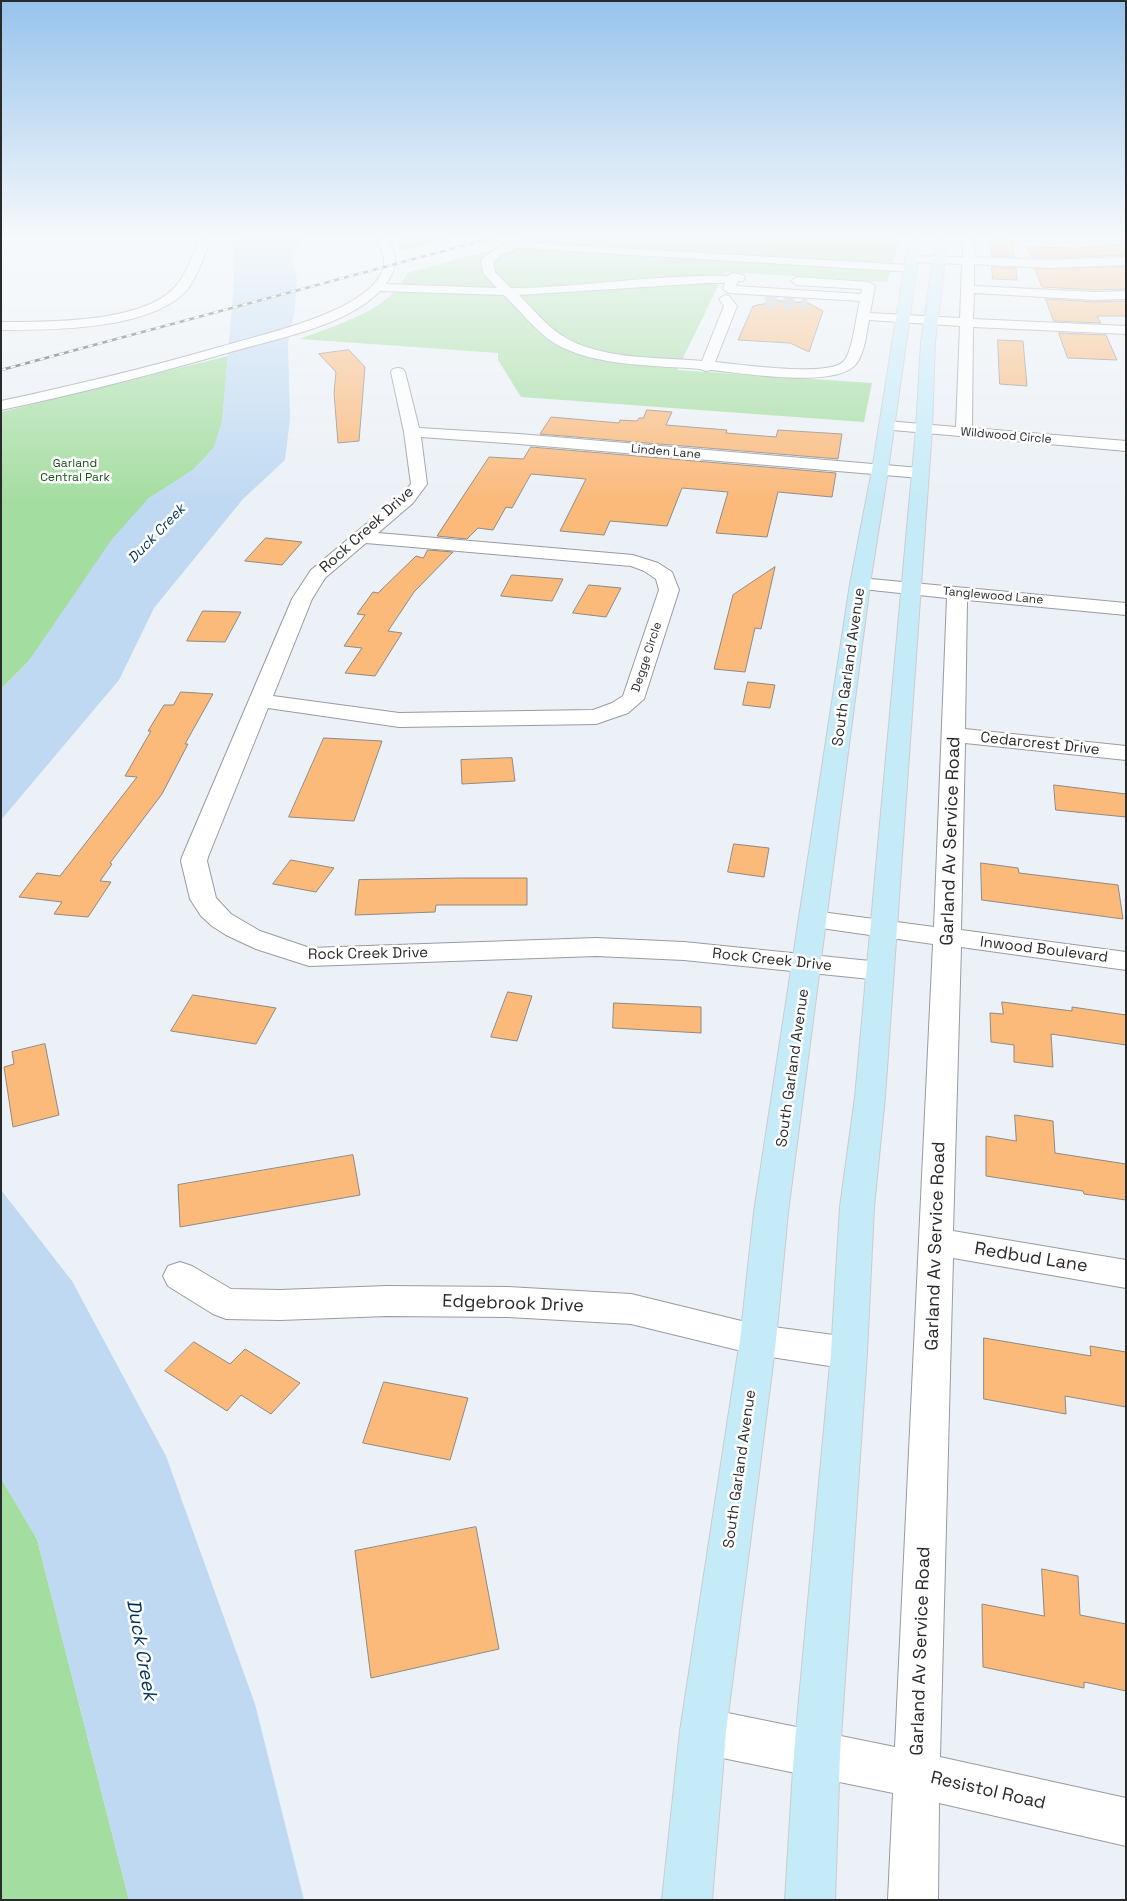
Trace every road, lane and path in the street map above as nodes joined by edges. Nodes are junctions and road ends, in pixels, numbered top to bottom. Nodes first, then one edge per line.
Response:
1 (296, 327) edge
2 (544, 327) edge
3 (723, 327) edge
4 (860, 327) edge
5 (901, 327) edge
6 (930, 327) edge
7 (967, 327) edge
8 (1016, 327) edge
9 (1126, 330) edge
10 (706, 367) junction
11 (398, 372) dead end
12 (1, 406) edge
13 (887, 426) junction
14 (924, 430) junction
15 (412, 432) junction
16 (964, 433) junction
17 (1126, 446) edge
18 (880, 470) junction
19 (920, 473) junction
20 (362, 537) junction
21 (860, 584) junction
22 (911, 588) junction
23 (957, 592) junction
24 (1126, 608) edge
25 (261, 701) junction
26 (954, 735) junction
27 (1126, 754) edge
28 (814, 919) junction
29 (884, 929) junction
30 (948, 938) junction
31 (1126, 961) edge
32 (808, 964) junction
33 (880, 971) junction
34 (936, 1242) junction
35 (1126, 1274) edge
36 (180, 1276) dead end
37 (758, 1340) junction
38 (849, 1353) junction
39 (703, 1731) junction
40 (817, 1752) junction
41 (916, 1774) junction
42 (1126, 1822) edge
43 (687, 1900) edge
44 (810, 1900) edge
45 (913, 1900) edge

1 - 12 street
2 - 10 street
3 - 10 street
4 - 10 street
5 - 13 main road, South Garland Avenue
6 - 14 main road
7 - 16 street
8 - 9 street
11 - 15 street, Rock Creek Drive
13 - 14 street, Wildwood Circle
13 - 18 main road, South Garland Avenue
14 - 16 street, Wildwood Circle
14 - 19 main road
15 - 18 street, Linden Lane
15 - 20 street, Rock Creek Drive
16 - 17 street, Wildwood Circle
18 - 19 street, Linden Lane
18 - 21 main road, South Garland Avenue
19 - 22 main road
20 - 25 street, Rock Creek Drive
20 - 25 street, Degge Circle
21 - 22 street, Tanglewood Lane
21 - 28 main road, South Garland Avenue
22 - 23 street, Tanglewood Lane
22 - 29 main road
23 - 24 street, Tanglewood Lane
23 - 26 street, Garland Av Service Road
25 - 32 street, Rock Creek Drive
26 - 27 street, Cedarcrest Drive
26 - 30 street, Garland Av Service Road
28 - 29 street, Inwood Boulevard
28 - 32 main road, South Garland Avenue
29 - 30 street, Inwood Boulevard
29 - 33 main road
30 - 31 street, Inwood Boulevard
30 - 34 street, Garland Av Service Road
32 - 33 street, Rock Creek Drive
32 - 37 main road, South Garland Avenue
33 - 38 main road
34 - 35 street, Redbud Lane
34 - 41 street, Garland Av Service Road
36 - 37 street, Edgebrook Drive
37 - 38 street, Edgebrook Drive
37 - 39 main road, South Garland Avenue
38 - 40 main road
39 - 40 street, Resistol Road
39 - 43 main road, South Garland Avenue
40 - 41 street, Resistol Road
40 - 44 main road
41 - 42 street, Resistol Road
41 - 45 street, Garland Av Service Road

